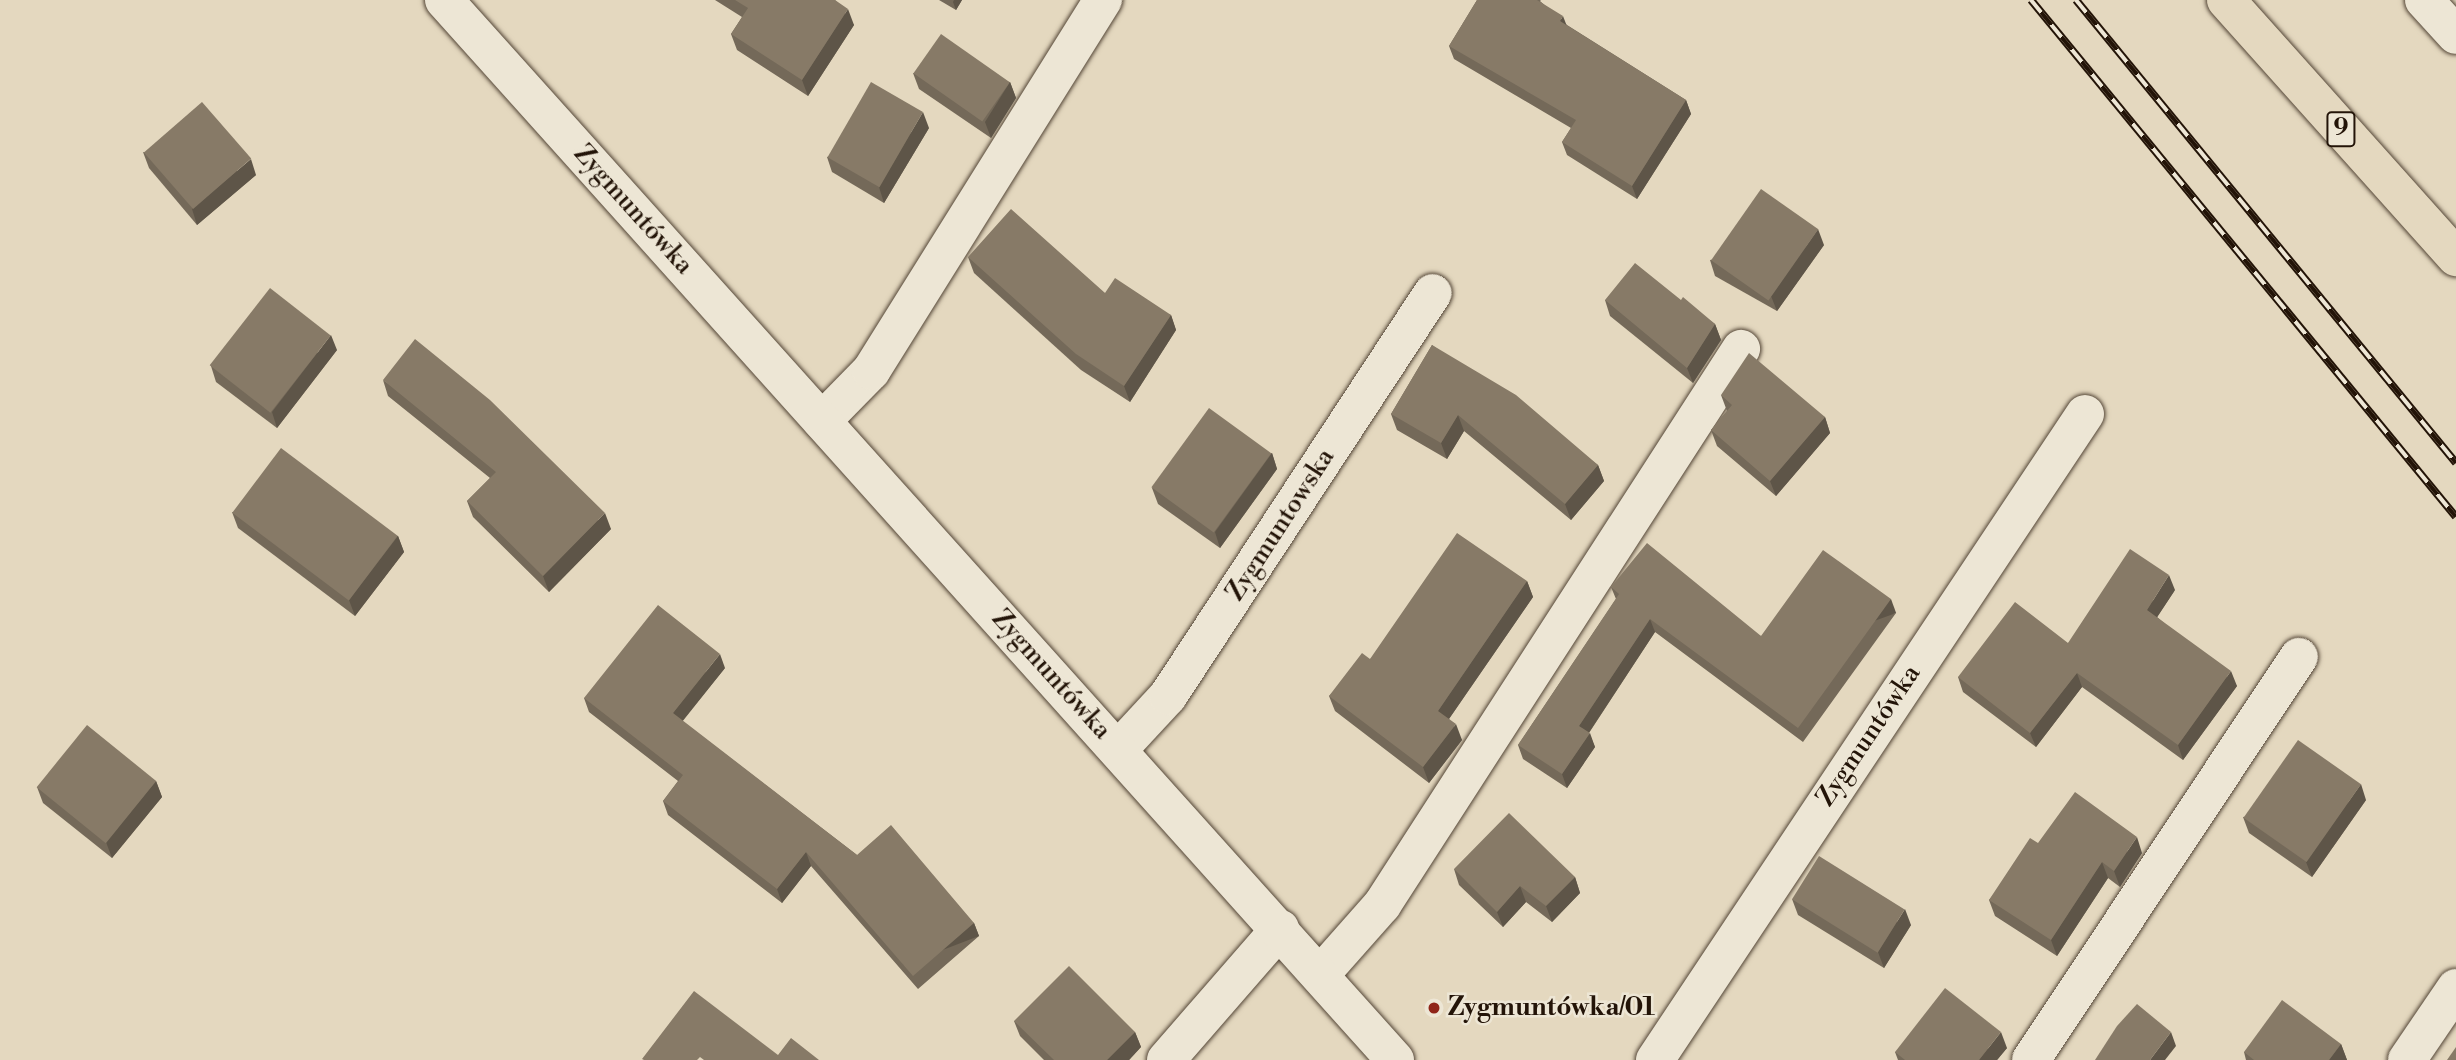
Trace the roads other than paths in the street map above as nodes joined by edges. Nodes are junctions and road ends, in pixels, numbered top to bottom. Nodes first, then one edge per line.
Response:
1 (444, 0) edge
2 (1103, 0) edge
3 (2226, 0) edge
4 (2424, 0) edge
5 (2456, 35) edge
6 (2456, 257) edge
7 (1433, 293) dead end
8 (1741, 349) dead end
9 (2085, 414) dead end
10 (822, 421) junction
11 (2299, 657) dead end
12 (1118, 750) junction
13 (1280, 929) junction
14 (1320, 975) junction
15 (2456, 988) edge
16 (1166, 1060) edge
17 (1395, 1060) edge
18 (1655, 1060) edge
19 (2031, 1060) edge
20 (2407, 1060) edge

1 - 10 street, Zygmuntówka
2 - 10 street
3 - 6 main road, 9
4 - 5 street
7 - 12 street, Zygmuntowska
8 - 14 street
9 - 18 street, Zygmuntówka
10 - 12 street, Zygmuntówka
11 - 19 street
12 - 13 street, Zygmuntówka
13 - 14 street, Zygmuntówka
13 - 16 street
14 - 17 street, Zygmuntówka
15 - 20 street

